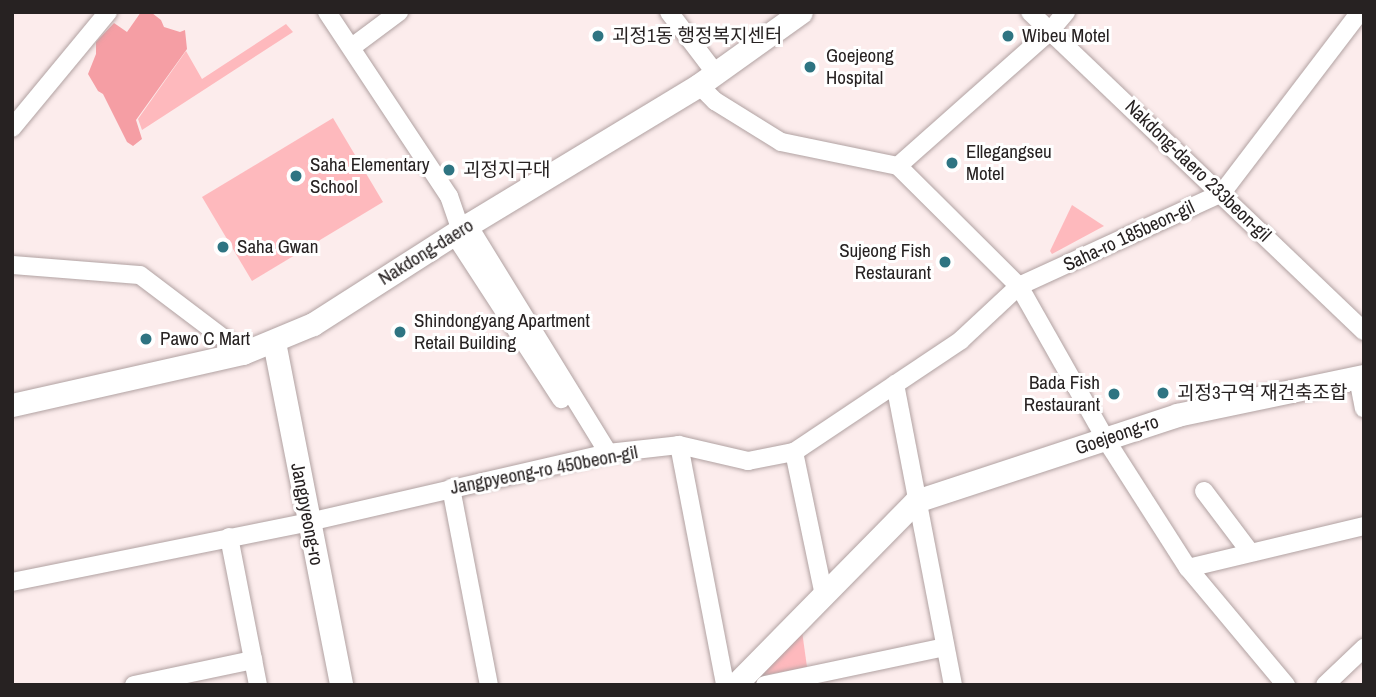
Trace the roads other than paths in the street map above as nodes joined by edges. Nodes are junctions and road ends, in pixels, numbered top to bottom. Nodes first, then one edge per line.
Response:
1 (108, 12) edge
2 (327, 12) edge
3 (399, 12) edge
4 (669, 12) edge
5 (1030, 12) edge
6 (1066, 12) edge
7 (1360, 12) edge
8 (795, 15) edge
9 (1050, 31) junction
10 (352, 47) junction
11 (707, 79) junction
12 (12, 128) edge
13 (898, 166) junction
14 (1222, 193) junction
15 (461, 230) junction
16 (12, 265) edge
17 (1019, 286) junction
18 (1364, 331) edge
19 (274, 342) junction
20 (243, 353) junction
21 (1361, 377) edge
22 (895, 384) junction
23 (12, 405) edge
24 (1364, 408) edge
25 (1106, 440) junction
26 (679, 445) junction
27 (794, 452) junction
28 (603, 455) junction
29 (452, 488) junction
30 (1204, 491) dead end
31 (916, 501) junction
32 (309, 522) junction
33 (1364, 526) edge
34 (229, 537) junction
35 (1250, 552) junction
36 (1188, 568) junction
37 (12, 582) edge
38 (824, 595) junction
39 (945, 647) junction
40 (1364, 649) edge
41 (253, 660) junction
42 (134, 685) edge
43 (258, 685) edge
44 (341, 685) edge
45 (489, 685) edge
46 (725, 685) edge
47 (735, 685) edge
48 (765, 685) edge
49 (953, 685) edge
50 (1286, 685) edge
51 (1325, 685) edge

1 - 12 street
2 - 10 street
3 - 10 street
4 - 11 street
5 - 9 street, Nakdong-daero 233beon-gil
6 - 9 street
7 - 14 street, Saha-ro 185beon-gil
8 - 11 main road, Nakdong-daero
9 - 13 street
9 - 14 street, Nakdong-daero 233beon-gil
10 - 15 street
11 - 13 street
11 - 15 main road, Nakdong-daero
13 - 17 street
14 - 17 street, Saha-ro 185beon-gil
14 - 18 street, Nakdong-daero 233beon-gil
15 - 19 main road, Nakdong-daero
15 - 28 street
16 - 20 street
17 - 22 street, Jangpyeong-ro 450beon-gil
17 - 25 street
19 - 20 main road, Nakdong-daero
19 - 32 main road, Jangpyeong-ro
20 - 23 main road, Nakdong-daero
21 - 24 street
21 - 25 main road, Goejeong-ro
22 - 27 street, Jangpyeong-ro 450beon-gil
22 - 31 street
25 - 31 main road, Goejeong-ro
25 - 36 street
26 - 27 street, Jangpyeong-ro 450beon-gil
26 - 28 street, Jangpyeong-ro 450beon-gil
26 - 46 street
27 - 38 street
28 - 29 street, Jangpyeong-ro 450beon-gil
29 - 32 street, Jangpyeong-ro 450beon-gil
29 - 45 street
30 - 35 street
31 - 38 main road, Goejeong-ro
31 - 39 street
32 - 34 street, Jangpyeong-ro 450beon-gil
32 - 44 main road, Jangpyeong-ro
33 - 35 street
34 - 37 street, Jangpyeong-ro 450beon-gil
34 - 41 street
35 - 36 street
36 - 50 street
38 - 47 main road, Goejeong-ro
39 - 48 street
39 - 49 street
40 - 51 street
41 - 42 street
41 - 43 street

